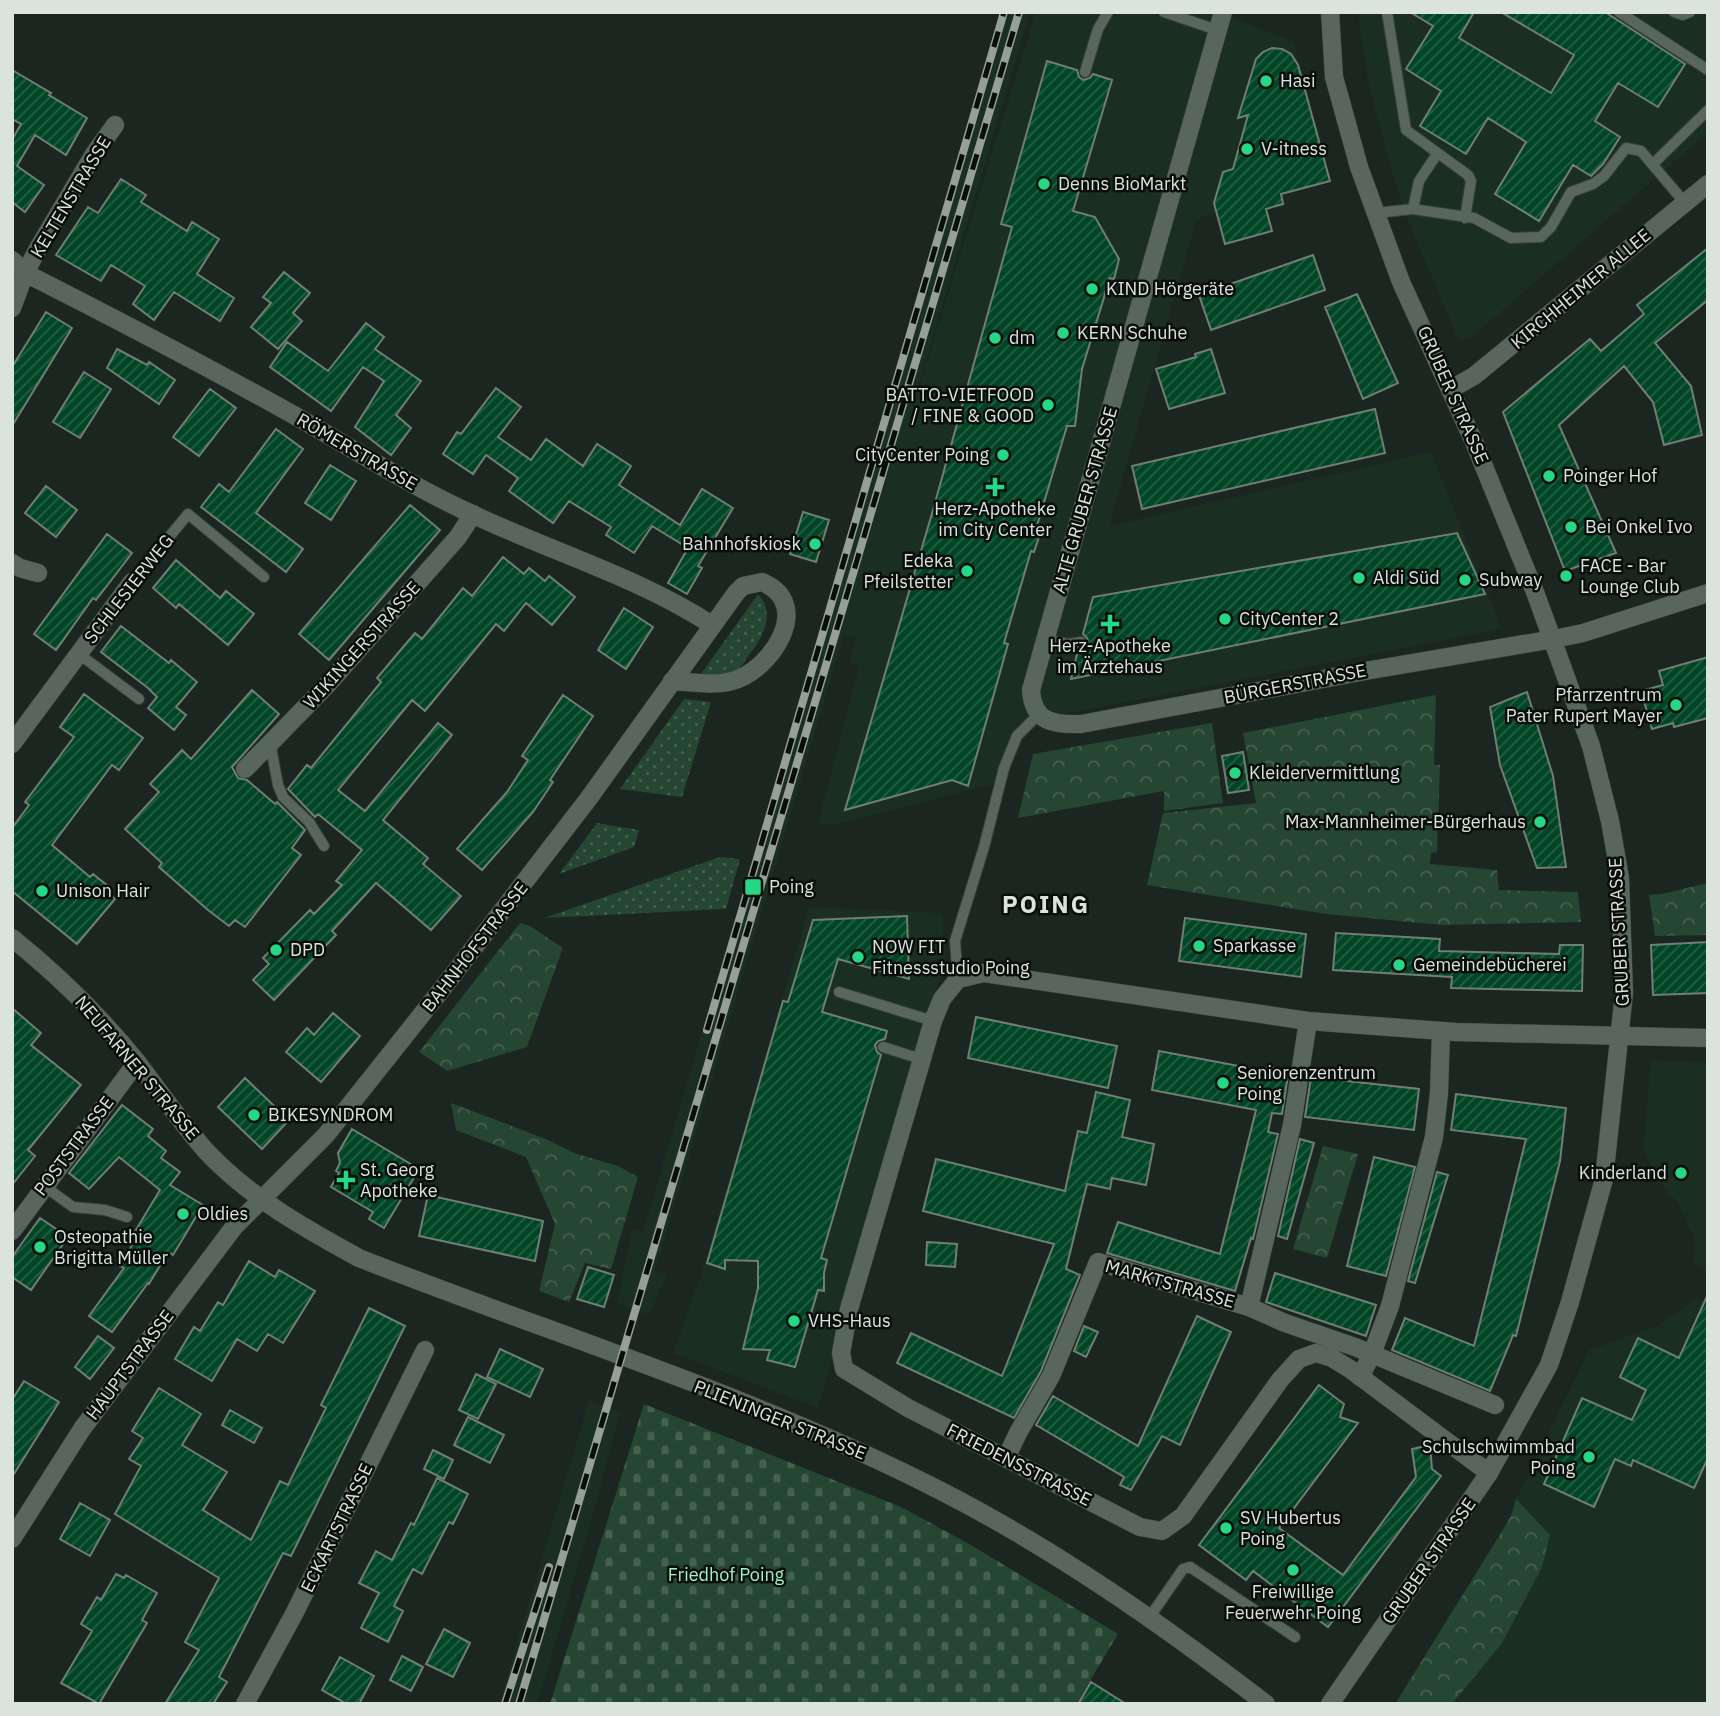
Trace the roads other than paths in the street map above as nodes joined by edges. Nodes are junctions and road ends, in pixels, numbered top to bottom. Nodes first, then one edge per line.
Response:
1 (1108, 12) edge
2 (1164, 12) edge
3 (1223, 12) edge
4 (1330, 12) edge
5 (1387, 12) edge
6 (1619, 12) edge
7 (1674, 12) edge
8 (1690, 12) edge
9 (1217, 30) junction
10 (1708, 70) edge
11 (1085, 72) dead end
12 (1708, 110) edge
13 (115, 125) dead end
14 (1437, 154) junction
15 (1653, 164) junction
16 (1708, 184) edge
17 (1685, 203) junction
18 (1413, 209) junction
19 (1376, 213) junction
20 (1465, 218) junction
21 (12, 260) edge
22 (25, 273) junction
23 (12, 308) edge
24 (1451, 389) junction
25 (473, 514) junction
26 (12, 563) edge
27 (38, 573) dead end
28 (264, 578) dead end
29 (132, 582) joint
30 (1708, 593) edge
31 (712, 625) junction
32 (1554, 639) junction
33 (1046, 640) junction
34 (1081, 642) dead end
35 (79, 654) junction
36 (672, 681) junction
37 (139, 699) dead end
38 (1039, 714) junction
39 (270, 742) junction
40 (12, 744) edge
41 (245, 769) dead end
42 (324, 846) dead end
43 (12, 938) edge
44 (958, 978) junction
45 (839, 992) dead end
46 (933, 1021) junction
47 (1308, 1021) junction
48 (1441, 1031) junction
49 (1621, 1035) junction
50 (1708, 1038) edge
51 (883, 1047) dead end
52 (921, 1059) junction
53 (137, 1062) junction
54 (44, 1186) junction
55 (261, 1200) junction
56 (127, 1217) dead end
57 (12, 1230) edge
58 (1249, 1307) junction
59 (425, 1350) dead end
60 (1372, 1354) junction
61 (1360, 1377) junction
62 (1495, 1405) dead end
63 (1006, 1458) junction
64 (1489, 1473) junction
65 (12, 1539) edge
66 (1149, 1618) junction
67 (1295, 1637) dead end
68 (245, 1704) edge
69 (1266, 1704) edge
70 (1330, 1704) edge

1 - 11 lane
2 - 9 lane
3 - 9 street, ALTE GRUBER STRASSE
4 - 19 street, GRUBER STRASSE
5 - 14 lane
6 - 10 lane
7 - 8 lane
9 - 33 street, ALTE GRUBER STRASSE
12 - 15 lane
13 - 22 street, KELTENSTRASSE
14 - 18 lane
14 - 20 lane
15 - 17 lane
15 - 20 lane
16 - 17 street, KIRCHHEIMER ALLEE
17 - 24 street, KIRCHHEIMER ALLEE
18 - 19 lane
18 - 20 lane
19 - 24 street, GRUBER STRASSE
21 - 22 street, RÖMERSTRASSE
22 - 23 street, KELTENSTRASSE
22 - 25 street, RÖMERSTRASSE
24 - 32 street, GRUBER STRASSE
25 - 31 street, RÖMERSTRASSE
25 - 39 street, WIKINGERSTRASSE
26 - 27 street
28 - 29 lane, SCHLESIERWEG
29 - 35 street, SCHLESIERWEG
30 - 32 street, BÜRGERSTRASSE
31 - 36 street, BAHNHOFSTRASSE
31 - 36 street, BAHNHOFSTRASSE
32 - 38 street, BÜRGERSTRASSE
32 - 49 street, GRUBER STRASSE
33 - 34 lane
33 - 38 street, ALTE GRUBER STRASSE
35 - 37 lane
35 - 40 street, SCHLESIERWEG
36 - 55 street, BAHNHOFSTRASSE
38 - 44 lane
39 - 41 street, WIKINGERSTRASSE
39 - 42 lane
43 - 53 street, NEUFARNER STRASSE
44 - 46 street, FRIEDENSSTRASSE
44 - 47 street
45 - 46 lane
46 - 52 street, FRIEDENSSTRASSE
47 - 48 street
47 - 58 street, MARKTSTRASSE
48 - 49 street
48 - 60 street
49 - 50 street
49 - 64 street, GRUBER STRASSE
51 - 52 lane
52 - 63 street, FRIEDENSSTRASSE
53 - 54 street, POSTSTRASSE
53 - 55 street, NEUFARNER STRASSE
54 - 56 lane
54 - 57 street, POSTSTRASSE
55 - 65 street, HAUPTSTRASSE
55 - 66 street, PLIENINGER STRASSE
58 - 60 street
58 - 63 street, MARKTSTRASSE
59 - 68 street, ECKARTSTRASSE
60 - 61 street
60 - 62 street
61 - 63 street, FRIEDENSSTRASSE
61 - 64 street, FRIEDENSSTRASSE
64 - 70 street, GRUBER STRASSE
66 - 67 lane
66 - 69 street, PLIENINGER STRASSE

